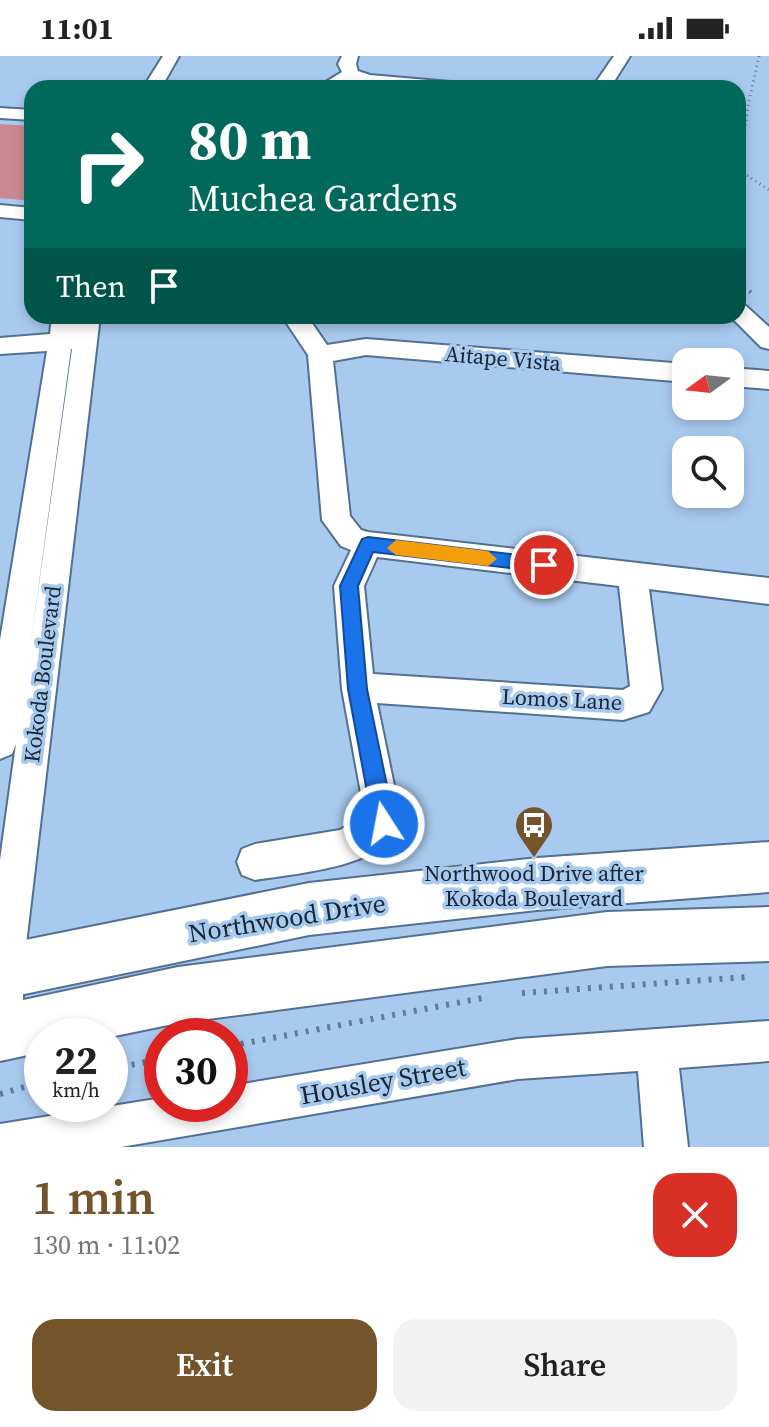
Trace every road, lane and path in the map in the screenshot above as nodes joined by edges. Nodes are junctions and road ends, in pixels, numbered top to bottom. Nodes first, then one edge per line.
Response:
1 (171, 56) edge
2 (189, 56) edge
3 (622, 56) edge
4 (759, 56) edge
5 (350, 65) edge
6 (157, 80) edge
7 (176, 80) edge
8 (334, 80) edge
9 (368, 80) edge
10 (606, 80) edge
11 (0, 113) edge
12 (24, 114) edge
13 (746, 121) edge
14 (746, 176) edge
15 (769, 190) edge
16 (0, 211) edge
17 (24, 213) edge
18 (746, 319) edge
19 (301, 324) edge
20 (74, 328) edge
21 (769, 341) edge
22 (0, 346) edge
23 (320, 355) junction
24 (672, 372) edge
25 (744, 378) edge
26 (769, 380) edge
27 (368, 544) junction
28 (632, 575) junction
29 (769, 591) edge
30 (358, 689) junction
31 (0, 743) edge
32 (255, 862) dead end
33 (769, 867) edge
34 (761, 955) edge
35 (2, 971) edge
36 (507, 994) dead end
37 (491, 997) dead end
38 (1, 1033) edge
39 (769, 1041) edge
40 (248, 1043) edge
41 (656, 1049) junction
42 (24, 1087) edge
43 (0, 1094) edge
44 (0, 1146) edge
45 (666, 1147) edge

1 - 6 street
2 - 7 street
3 - 10 street
4 - 13 path
5 - 8 street
5 - 9 street
11 - 12 street
14 - 15 path
16 - 17 street
18 - 21 street
19 - 23 street
20 - 22 street
20 - 31 street, Kokoda Boulevard
20 - 35 street, Kokoda Boulevard
23 - 24 street, Aitape Vista
23 - 27 street
25 - 26 street
27 - 28 street
27 - 30 street
28 - 29 street
28 - 30 street, Lomos Lane
30 - 32 street
33 - 35 street, Northwood Drive
34 - 36 path
34 - 38 street
35 - 38 street, Kokoda Boulevard
37 - 40 path
39 - 41 street, Housley Street
41 - 44 street, Housley Street
41 - 45 street
42 - 43 path

